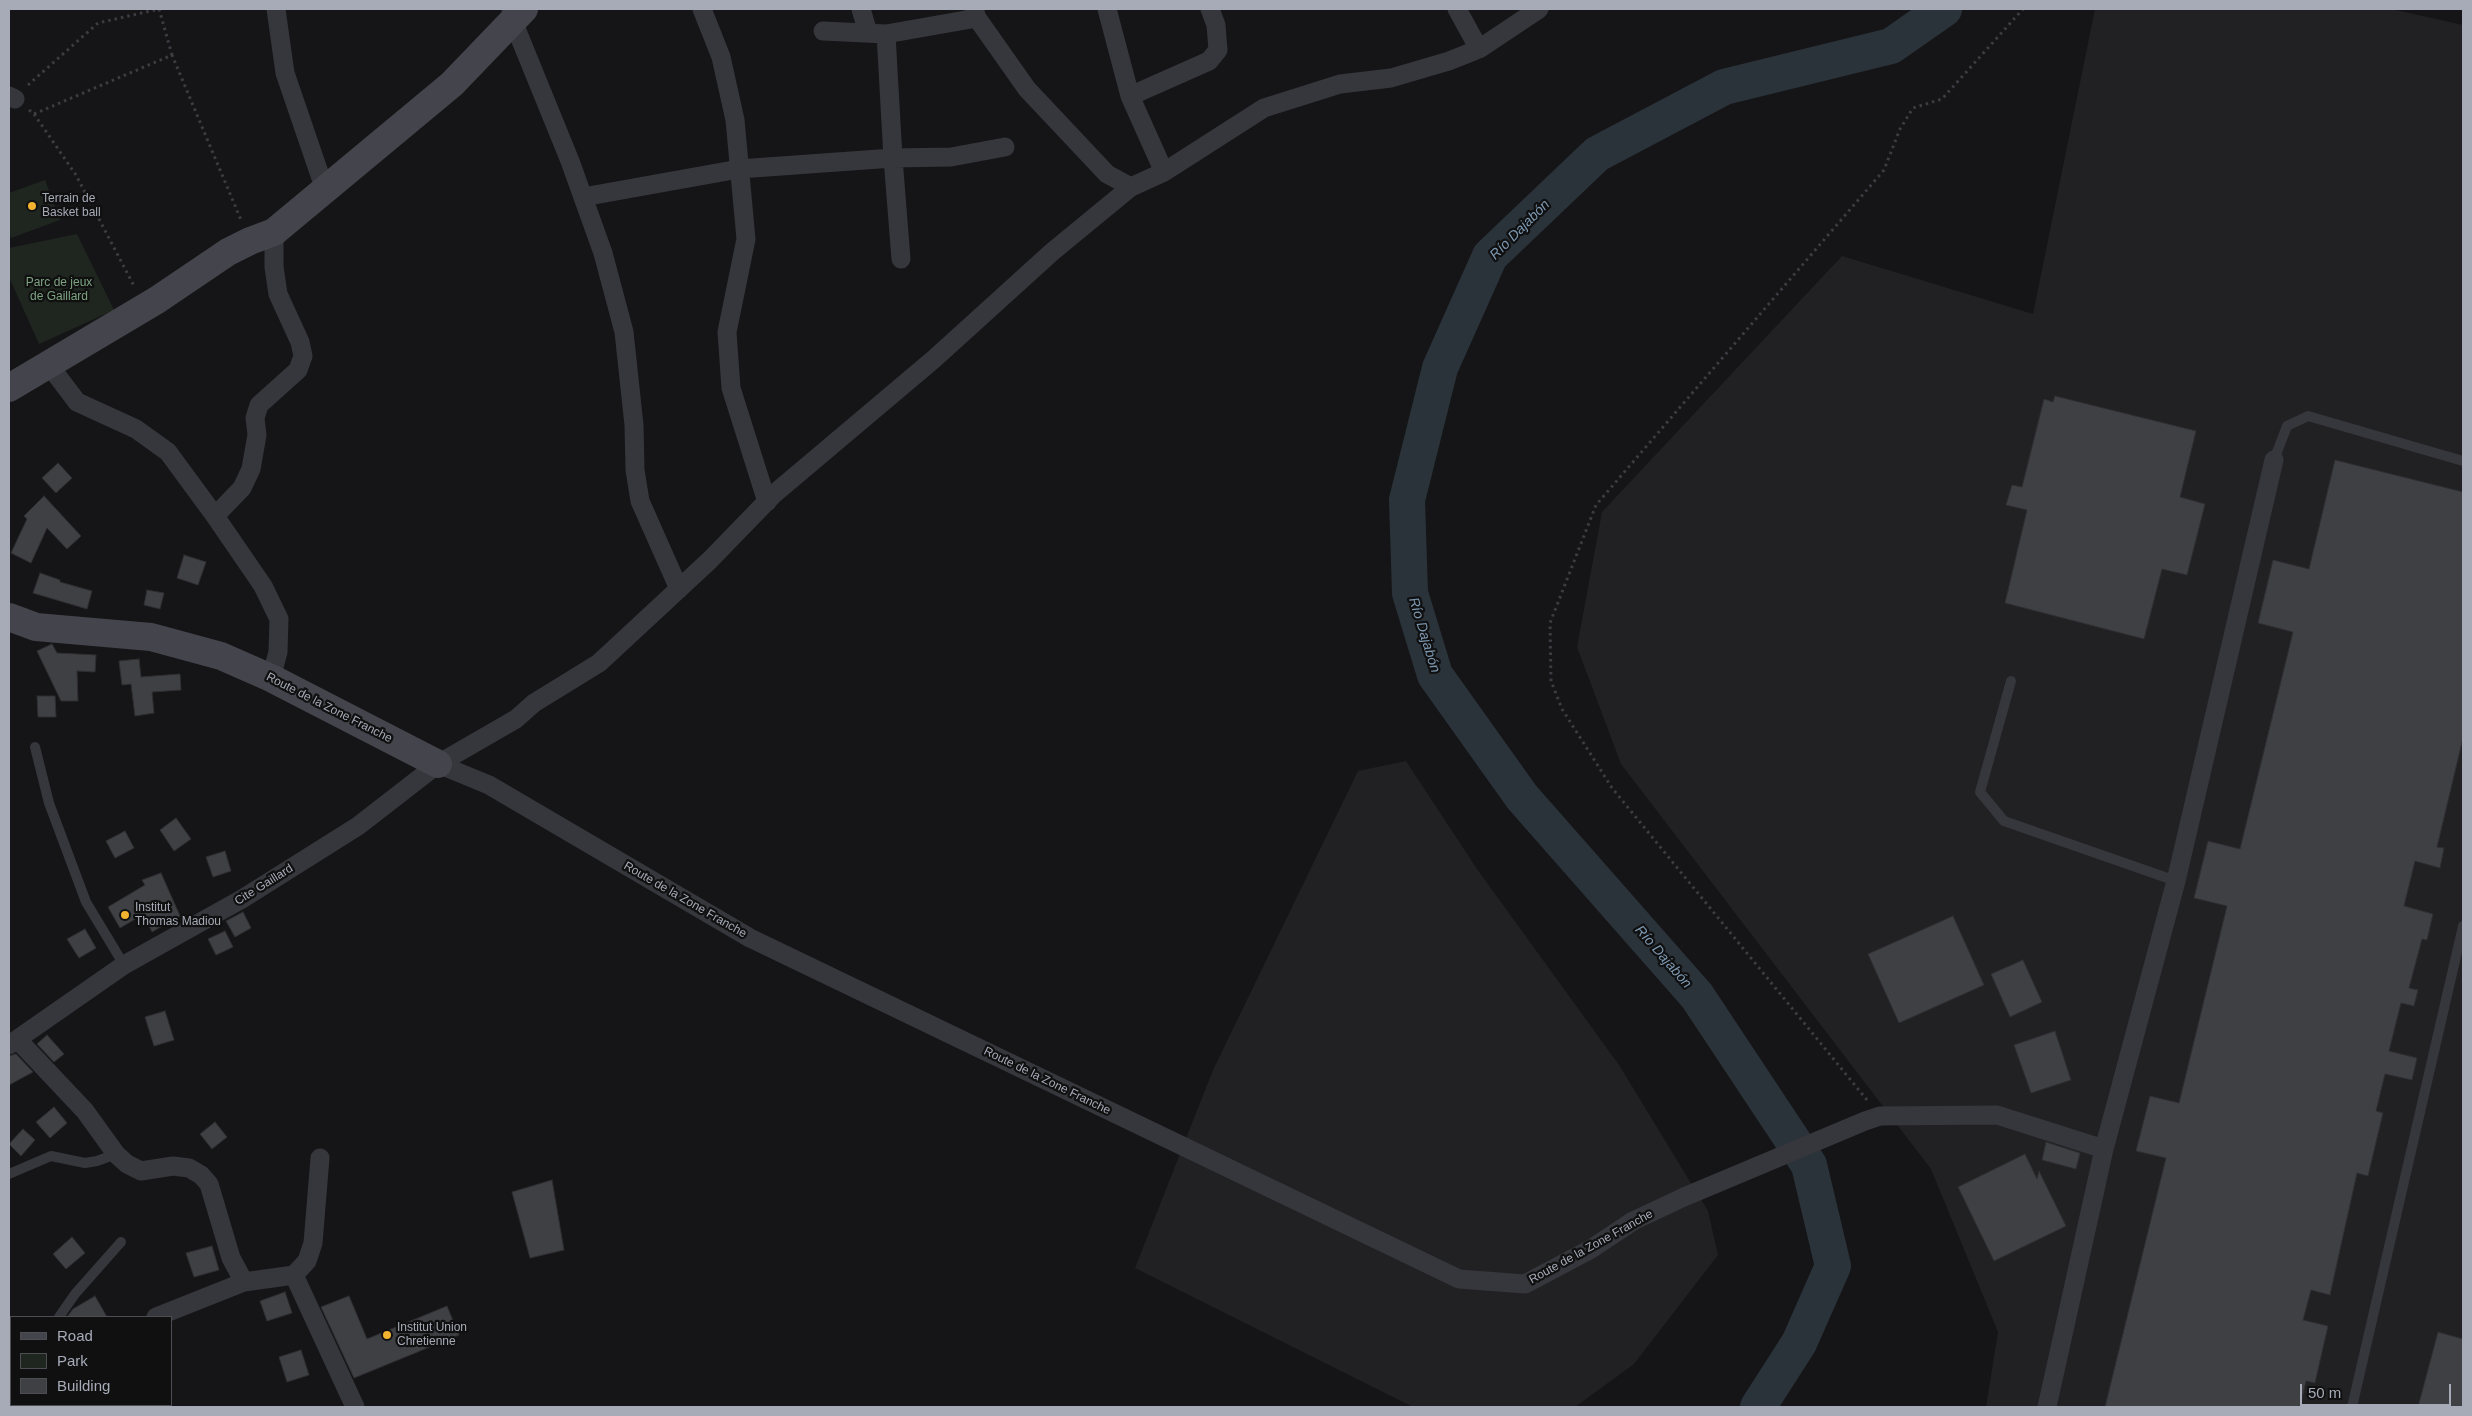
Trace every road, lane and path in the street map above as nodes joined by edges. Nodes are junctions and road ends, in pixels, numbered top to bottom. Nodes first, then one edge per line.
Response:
1 (159, 9) edge
2 (276, 9) edge
3 (702, 9) edge
4 (861, 9) edge
5 (1107, 9) edge
6 (1210, 9) edge
7 (1457, 9) edge
8 (1539, 9) edge
9 (2023, 9) edge
10 (516, 13) edge
11 (976, 13) edge
12 (823, 31) dead end
13 (877, 34) junction
14 (1479, 49) junction
15 (172, 56) junction
16 (1130, 96) junction
17 (12, 98) edge
18 (34, 114) junction
19 (1004, 147) dead end
20 (893, 158) junction
21 (739, 169) junction
22 (1164, 172) junction
23 (1131, 188) junction
24 (325, 190) junction
25 (583, 196) junction
26 (262, 236) junction
27 (901, 259) dead end
28 (145, 306) junction
29 (49, 365) junction
30 (9, 388) edge
31 (2274, 460) joint
32 (2463, 461) edge
33 (767, 502) junction
34 (215, 516) junction
35 (679, 589) junction
36 (9, 616) edge
37 (271, 678) junction
38 (2011, 681) dead end
39 (35, 747) dead end
40 (438, 764) junction
41 (2176, 881) junction
42 (2463, 926) edge
43 (124, 965) junction
44 (13, 1043) edge
45 (1872, 1118) junction
46 (2104, 1149) junction
47 (116, 1154) junction
48 (320, 1158) dead end
49 (9, 1174) edge
50 (121, 1242) dead end
51 (294, 1276) junction
52 (244, 1282) junction
53 (60, 1316) edge
54 (159, 1316) edge
55 (355, 1407) edge
56 (2047, 1407) edge
57 (2352, 1407) edge

1 - 15 path
1 - 17 path
2 - 24 street
3 - 21 street
4 - 13 street
5 - 16 street
6 - 16 street
7 - 14 street
8 - 14 street, Cite Gaillard
9 - 45 path
10 - 24 street
10 - 25 street
11 - 13 street
11 - 23 street
12 - 13 street
13 - 20 street
14 - 22 street, Cite Gaillard
15 - 18 path
15 - 26 path
16 - 22 street
17 - 18 path
18 - 28 path
19 - 20 street
20 - 21 street
20 - 27 street
21 - 25 street
21 - 33 street
22 - 23 street, Cite Gaillard
23 - 33 street, Cite Gaillard
24 - 26 street
25 - 35 street
26 - 28 street
26 - 34 street
28 - 29 street
29 - 30 street
29 - 34 street
31 - 32 lane
31 - 41 street
33 - 35 street, Cite Gaillard
34 - 37 street
35 - 40 street, Cite Gaillard
36 - 37 street, Route de la Zone Franche
37 - 40 street, Route de la Zone Franche
38 - 41 lane
39 - 43 lane
40 - 43 street, Cite Gaillard
40 - 45 street, Route de la Zone Franche
41 - 46 street
42 - 57 lane
43 - 44 street, Cite Gaillard
44 - 47 street
45 - 46 street, Route de la Zone Franche
46 - 56 street
47 - 49 lane
47 - 52 street
48 - 51 street
50 - 53 lane
51 - 52 street
51 - 55 street
52 - 54 street

